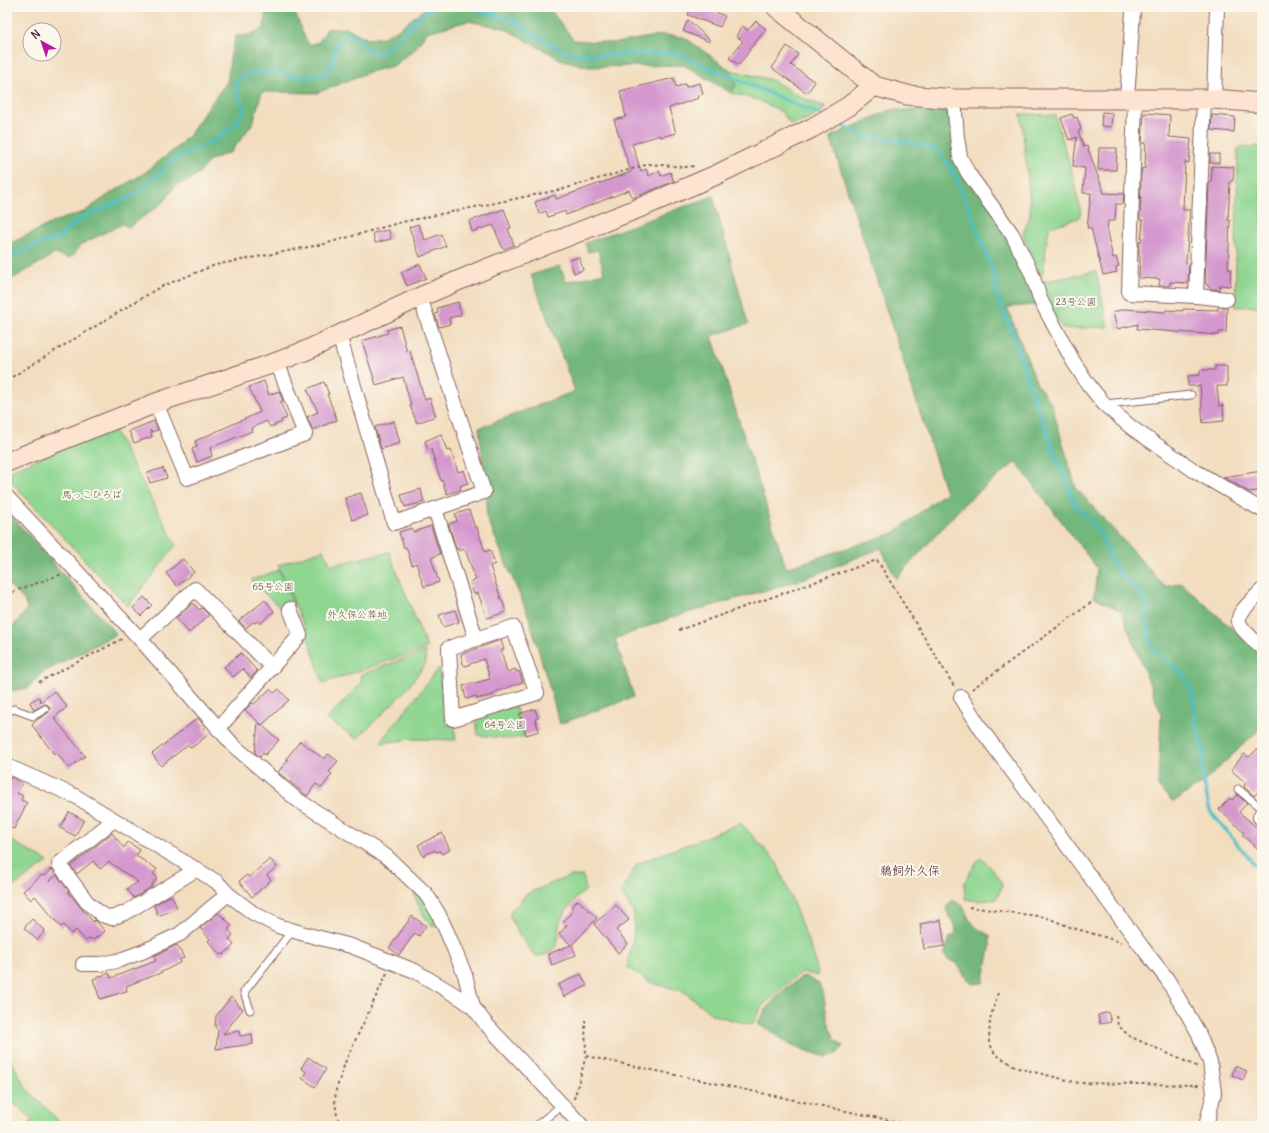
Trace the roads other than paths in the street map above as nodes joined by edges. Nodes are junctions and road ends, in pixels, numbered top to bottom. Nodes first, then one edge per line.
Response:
1 (776, 7) edge
2 (1217, 7) edge
3 (1133, 12) dead end
4 (874, 86) junction
5 (954, 99) junction
6 (1131, 99) junction
7 (1209, 99) junction
8 (1262, 102) edge
9 (1196, 296) junction
10 (420, 298) junction
11 (1227, 299) dead end
12 (339, 335) junction
13 (277, 362) junction
14 (1191, 395) dead end
15 (156, 403) junction
16 (1104, 404) junction
17 (7, 462) edge
18 (7, 498) edge
19 (435, 510) junction
20 (1262, 510) edge
21 (1262, 590) edge
22 (290, 609) dead end
23 (137, 636) junction
24 (476, 639) junction
25 (1262, 648) edge
26 (272, 667) junction
27 (961, 697) road end
28 (45, 709) dead end
29 (7, 712) edge
30 (218, 729) junction
31 (7, 766) edge
32 (1238, 789) dead end
33 (1262, 808) edge
34 (1262, 813) edge
35 (1262, 819) edge
36 (114, 820) junction
37 (197, 869) junction
38 (228, 894) junction
39 (292, 931) junction
40 (83, 964) dead end
41 (473, 1007) junction
42 (250, 1010) dead end
43 (564, 1107) junction
44 (536, 1126) edge
45 (582, 1126) edge
46 (1206, 1126) edge

1 - 4 street
2 - 7 street
3 - 6 street
4 - 5 street
4 - 10 street
5 - 6 street
5 - 16 street
6 - 7 street
6 - 9 street
7 - 8 street
7 - 9 street
9 - 11 street
10 - 12 street
10 - 19 street
12 - 13 street
12 - 19 street
13 - 15 street
13 - 15 street
14 - 16 lane
15 - 17 street
16 - 20 street
18 - 23 street
19 - 24 street
21 - 25 street
22 - 26 street
23 - 26 street
23 - 30 street
24 - 24 street
26 - 30 street
27 - 46 street
28 - 29 lane
30 - 41 street
31 - 36 street
32 - 33 lane
34 - 35 street
36 - 37 street
36 - 37 street
37 - 38 street
38 - 39 street
38 - 40 street
39 - 41 street
39 - 42 lane
41 - 43 street
43 - 44 lane
43 - 45 street

